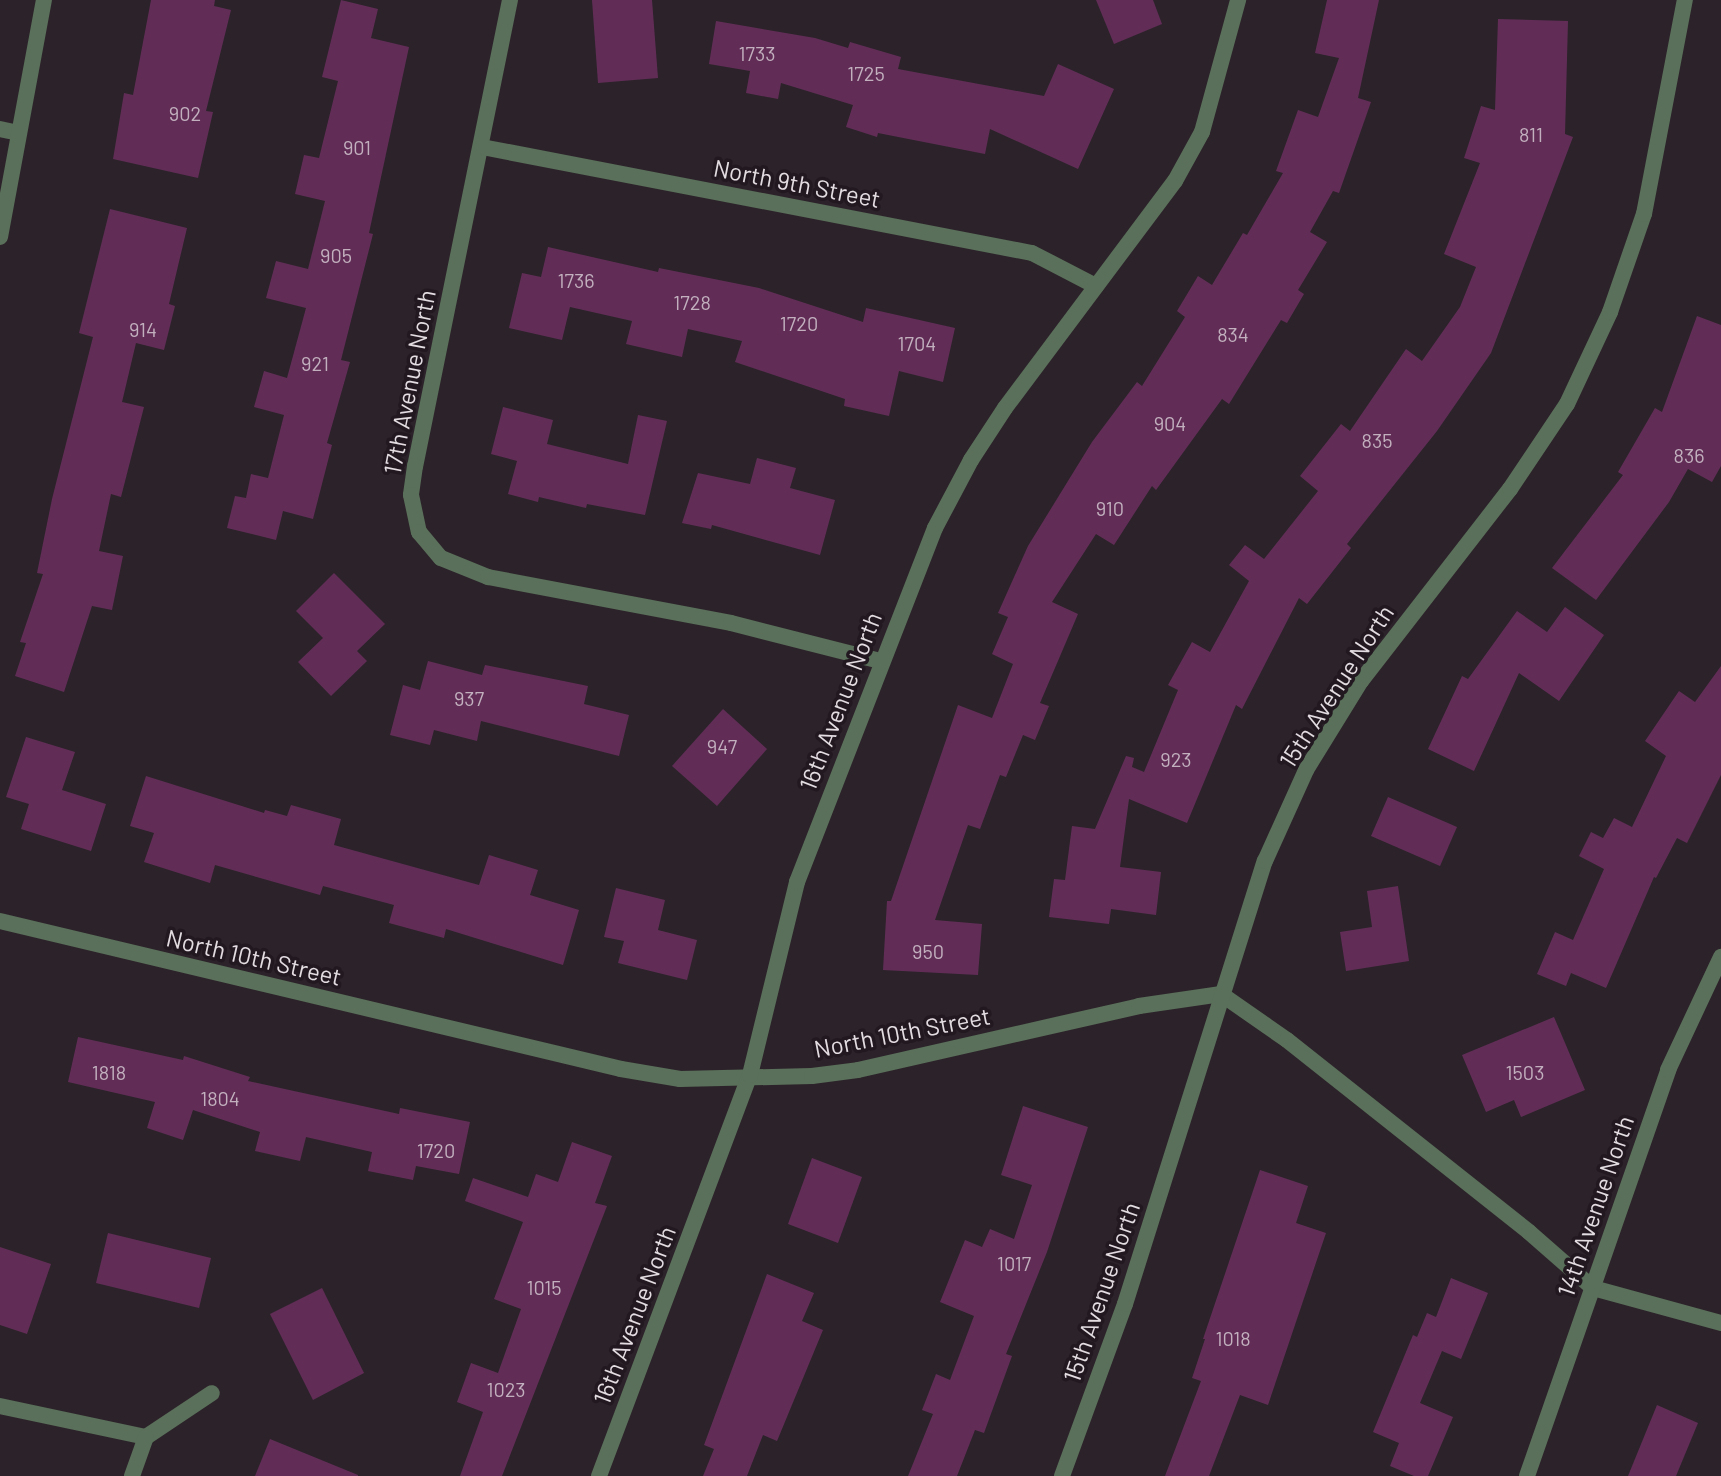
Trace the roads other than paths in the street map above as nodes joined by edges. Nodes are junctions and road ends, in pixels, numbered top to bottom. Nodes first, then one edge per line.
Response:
1 (44, 0) edge
2 (510, 0) edge
3 (1238, 0) edge
4 (1685, 0) edge
5 (0, 129) edge
6 (19, 133) junction
7 (482, 147) junction
8 (0, 237) edge
9 (1096, 286) junction
10 (880, 661) junction
11 (0, 921) edge
12 (1721, 957) edge
13 (1221, 994) junction
14 (750, 1075) junction
15 (1593, 1288) junction
16 (1721, 1323) edge
17 (212, 1393) dead end
18 (0, 1406) edge
19 (146, 1437) junction
20 (132, 1476) edge
21 (599, 1476) edge
22 (1062, 1476) edge
23 (1527, 1476) edge

1 - 6 street
2 - 7 street, 17th Avenue North
3 - 9 street, 16th Avenue North
4 - 13 street, 15th Avenue North
5 - 6 street
6 - 8 street
7 - 9 street, North 9th Street
7 - 10 street, 17th Avenue North
9 - 10 street, 16th Avenue North
10 - 14 street, 16th Avenue North
11 - 14 street, North 10th Street
12 - 15 street, 14th Avenue North
13 - 14 street, North 10th Street
13 - 15 street
13 - 22 street, 15th Avenue North
14 - 21 street, 16th Avenue North
15 - 16 street
15 - 23 street, 14th Avenue North
17 - 19 street
18 - 19 street
19 - 20 street

